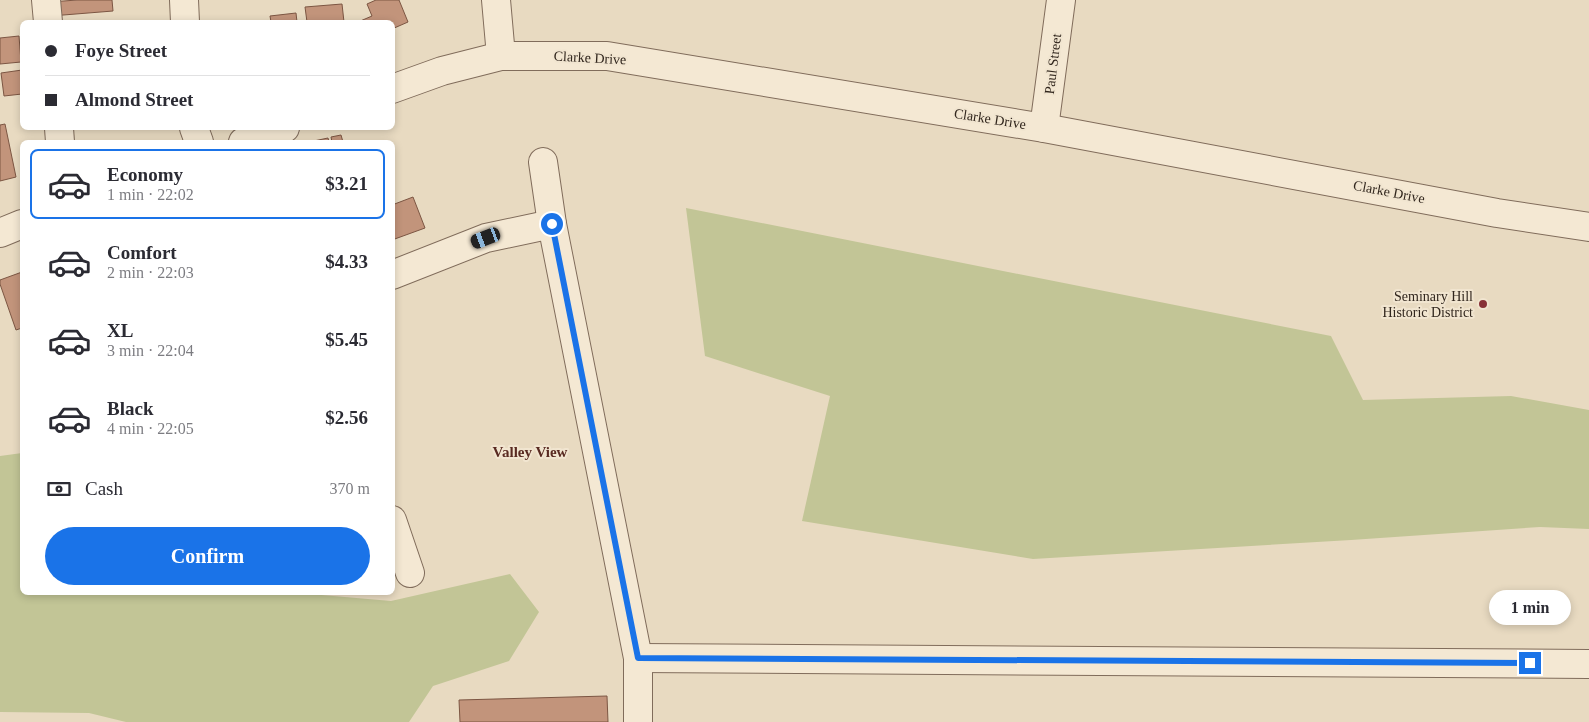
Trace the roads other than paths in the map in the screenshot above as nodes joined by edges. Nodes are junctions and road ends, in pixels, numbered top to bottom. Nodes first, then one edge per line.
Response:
1 (46, 0) edge
2 (184, 0) edge
3 (496, 0) edge
4 (1061, 0) edge
5 (48, 20) edge
6 (185, 20) edge
7 (500, 56) junction
8 (395, 88) edge
9 (1044, 128) junction
10 (280, 130) edge
11 (255, 140) edge
12 (543, 162) dead end
13 (552, 224) junction
14 (20, 225) edge
15 (1589, 227) edge
16 (0, 233) edge
17 (395, 274) edge
18 (395, 529) edge
19 (410, 573) dead end
20 (638, 658) junction
21 (1589, 664) edge
22 (638, 722) edge

1 - 5 street
2 - 6 street
3 - 7 street
4 - 9 street, Paul Street
7 - 8 street, Clarke Drive
7 - 9 street, Clarke Drive
9 - 15 street, Clarke Drive
10 - 11 street
12 - 13 street
13 - 17 street
13 - 20 street
14 - 16 street
18 - 19 street
20 - 21 street
20 - 22 street

